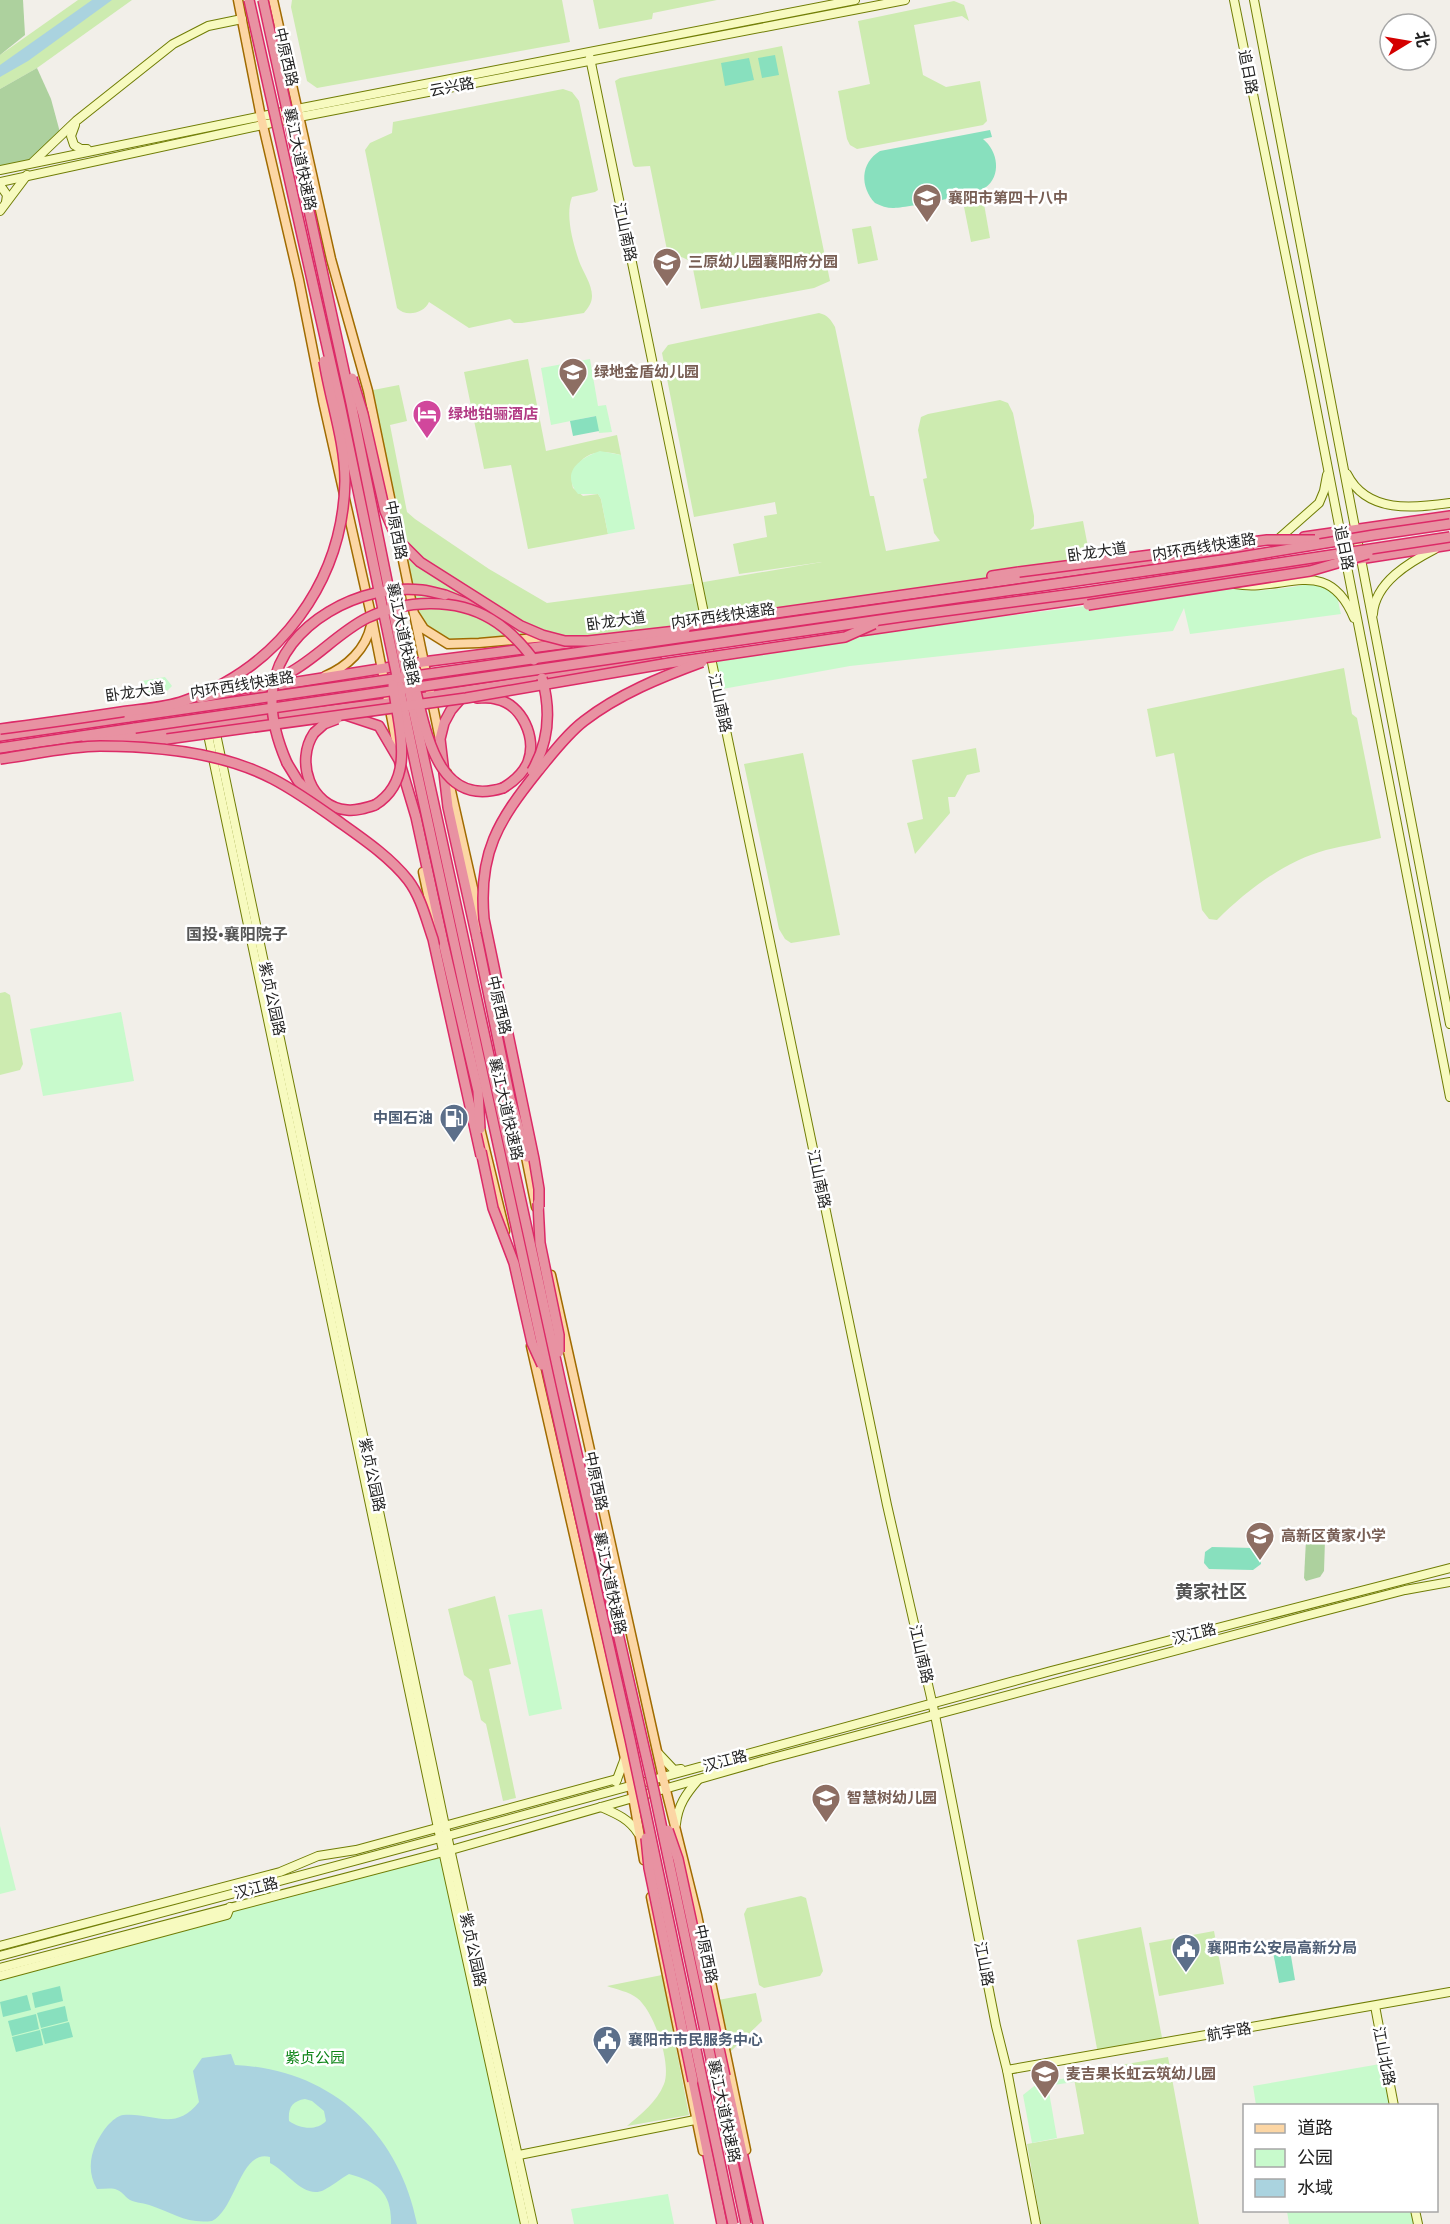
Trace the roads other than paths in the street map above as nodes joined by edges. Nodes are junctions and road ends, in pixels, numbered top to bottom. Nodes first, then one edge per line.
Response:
1 (238, 0) edge
2 (249, 0) edge
3 (263, 0) edge
4 (273, 0) edge
5 (855, 0) edge
6 (905, 0) edge
7 (1234, 0) edge
8 (1254, 0) edge
9 (242, 19) junction
10 (589, 56) junction
11 (298, 113) junction
12 (76, 121) junction
13 (262, 121) junction
14 (101, 149) junction
15 (32, 163) junction
16 (0, 170) edge
17 (26, 176) junction
18 (0, 183) edge
19 (3, 208) edge
20 (316, 305) junction
21 (334, 323) junction
22 (1342, 464) junction
23 (1328, 467) junction
24 (1450, 503) edge
25 (1450, 516) edge
26 (1450, 524) edge
27 (1355, 529) junction
28 (1340, 531) junction
29 (1374, 535) junction
30 (1450, 537) edge
31 (1275, 542) junction
32 (1439, 543) junction
33 (1450, 545) edge
34 (1361, 558) junction
35 (1346, 560) junction
36 (1213, 580) junction
37 (916, 594) junction
38 (387, 603) junction
39 (413, 612) junction
40 (986, 614) junction
41 (907, 616) junction
42 (372, 619) junction
43 (1373, 621) junction
44 (706, 623) junction
45 (771, 624) junction
46 (521, 626) junction
47 (1360, 633) junction
48 (584, 640) junction
49 (710, 653) junction
50 (722, 655) junction
51 (423, 662) junction
52 (381, 670) junction
53 (314, 680) junction
54 (499, 684) junction
55 (430, 695) junction
56 (466, 698) junction
57 (182, 702) junction
58 (388, 703) junction
59 (357, 712) junction
60 (227, 723) junction
61 (211, 725) junction
62 (0, 728) edge
63 (0, 736) edge
64 (440, 739) junction
65 (98, 746) junction
66 (0, 748) edge
67 (0, 757) edge
68 (399, 760) junction
69 (517, 797) junction
70 (355, 833) junction
71 (1450, 1024) edge
72 (1450, 1097) edge
73 (481, 1156) junction
74 (539, 1207) junction
75 (559, 1370) junction
76 (549, 1378) junction
77 (1450, 1568) edge
78 (1450, 1582) edge
79 (932, 1704) junction
80 (935, 1715) junction
81 (642, 1736) junction
82 (630, 1739) junction
83 (657, 1753) junction
84 (624, 1758) junction
85 (695, 1769) junction
86 (663, 1778) junction
87 (618, 1779) junction
88 (698, 1780) junction
89 (631, 1785) junction
90 (666, 1790) junction
91 (599, 1794) junction
92 (634, 1798) junction
93 (602, 1807) junction
94 (441, 1827) junction
95 (676, 1828) junction
96 (640, 1836) junction
97 (444, 1837) junction
98 (447, 1852) junction
99 (230, 1907) junction
100 (0, 1946) edge
101 (0, 1956) edge
102 (0, 1968) edge
103 (0, 1976) edge
104 (1450, 1992) edge
105 (1375, 2006) junction
106 (1007, 2070) junction
107 (1394, 2104) edge
108 (695, 2120) junction
109 (514, 2156) junction
110 (525, 2224) edge
111 (533, 2224) edge
112 (722, 2224) edge
113 (733, 2224) edge
114 (747, 2224) edge
115 (758, 2224) edge
116 (1036, 2224) edge

1 - 9 main road
2 - 20 highway, 襄江大道快速路, bridge
3 - 21 highway, 襄江大道快速路, bridge
4 - 11 main road, 中原西路
5 - 10 street, 云兴路
6 - 10 street, 云兴路
7 - 23 street, 追日路
8 - 22 street, 追日路
9 - 12 street
9 - 13 main road
10 - 11 street, 云兴路
10 - 44 street, 江山南路
11 - 13 street, 云兴路
11 - 39 main road, 中原西路
12 - 14 street
12 - 15 street
13 - 14 street, 云兴路
13 - 17 street, 云兴路
13 - 42 main road
14 - 15 street, 云兴路
15 - 16 street, 云兴路
15 - 17 street
17 - 18 street, 云兴路
17 - 19 street
18 - 19 street
20 - 38 highway, 襄江大道快速路, bridge
20 - 57 highway, bridge
21 - 38 highway, 襄江大道快速路, bridge
21 - 46 highway, bridge
22 - 24 street
22 - 27 street, 追日路
23 - 28 street, 追日路
23 - 31 street
25 - 27 highway, 卧龙大道
26 - 29 highway, 内环西线快速路, bridge
27 - 28 highway, 卧龙大道
27 - 34 street, 追日路
28 - 31 highway, 卧龙大道
28 - 35 street, 追日路
29 - 37 highway, bridge
29 - 45 highway, 内环西线快速路, bridge
30 - 32 highway, 内环西线快速路, bridge
31 - 37 highway, 卧龙大道
32 - 33 highway
32 - 34 highway
32 - 40 highway, bridge
32 - 41 highway, 内环西线快速路, bridge
32 - 43 street
34 - 35 highway
34 - 43 street, 追日路
35 - 36 highway
35 - 47 street, 追日路
36 - 40 highway
36 - 47 street
37 - 44 highway, 卧龙大道
38 - 56 highway, bridge
38 - 59 highway, bridge
38 - 75 highway, 襄江大道快速路, bridge
38 - 76 highway, 襄江大道快速路, bridge
39 - 48 main road
39 - 51 main road, 中原西路
40 - 49 highway
41 - 50 highway, bridge
41 - 66 highway, 内环西线快速路, bridge
42 - 52 main road
42 - 53 main road
43 - 71 street, 追日路
44 - 48 highway, 卧龙大道
45 - 46 highway, bridge
45 - 63 highway, 内环西线快速路, bridge
46 - 70 highway, bridge
47 - 72 street, 追日路
48 - 51 highway, 卧龙大道
49 - 54 highway
49 - 79 street, 江山南路
50 - 56 highway, bridge
50 - 69 highway, bridge
51 - 52 highway, 卧龙大道
51 - 55 main road, 中原西路
52 - 53 highway, 卧龙大道
52 - 58 main road
53 - 62 highway, 卧龙大道
54 - 55 highway
54 - 64 highway
55 - 58 highway
55 - 64 main road, 中原西路
56 - 59 highway, bridge
57 - 62 highway, bridge
57 - 69 highway, bridge
58 - 60 highway
58 - 68 main road
59 - 65 highway, bridge
60 - 61 highway
60 - 68 highway
61 - 67 highway
61 - 94 street, 紫贞公园路
64 - 74 highway, bridge
64 - 83 main road, 中原西路
65 - 67 highway, bridge
65 - 70 highway, bridge
68 - 73 highway, bridge
68 - 84 main road
69 - 74 highway, bridge
70 - 73 highway, bridge
73 - 76 highway, bridge
74 - 75 highway, bridge
75 - 81 highway, 襄江大道快速路, bridge
76 - 82 highway, 襄江大道快速路, bridge
77 - 79 street, 汉江路
78 - 80 street, 汉江路
79 - 80 street, 江山路
79 - 85 street, 汉江路
80 - 88 street, 汉江路
80 - 106 street, 江山路
81 - 114 highway, 襄江大道快速路, bridge
81 - 115 highway, bridge
82 - 112 highway, bridge
82 - 113 highway, 襄江大道快速路, bridge
83 - 85 street
83 - 86 main road, 中原西路
84 - 87 street
84 - 89 main road
85 - 86 street, 汉江路
86 - 89 street, 汉江路
86 - 90 main road, 中原西路
87 - 91 street
87 - 94 street
88 - 90 street, 汉江路
88 - 95 street
89 - 91 street, 汉江路
89 - 92 main road
90 - 92 street, 汉江路
90 - 95 main road, 中原西路
91 - 97 street, 汉江路
92 - 93 street, 汉江路
92 - 96 main road
93 - 96 street
93 - 98 street, 汉江路
94 - 97 street, 紫贞公园路
94 - 100 street
95 - 115 main road, 中原西路
96 - 108 main road
97 - 98 street, 紫贞公园路
97 - 101 street, 汉江路
98 - 99 street, 汉江路
98 - 109 street, 紫贞公园路
99 - 102 street, 汉江路
99 - 103 street
104 - 105 street, 航宇路
105 - 106 street, 航宇路
105 - 107 street, 江山北路
106 - 116 street, 江山路
108 - 109 street
108 - 112 main road
109 - 110 street, 紫贞公园路
109 - 111 street, 紫贞公园路

